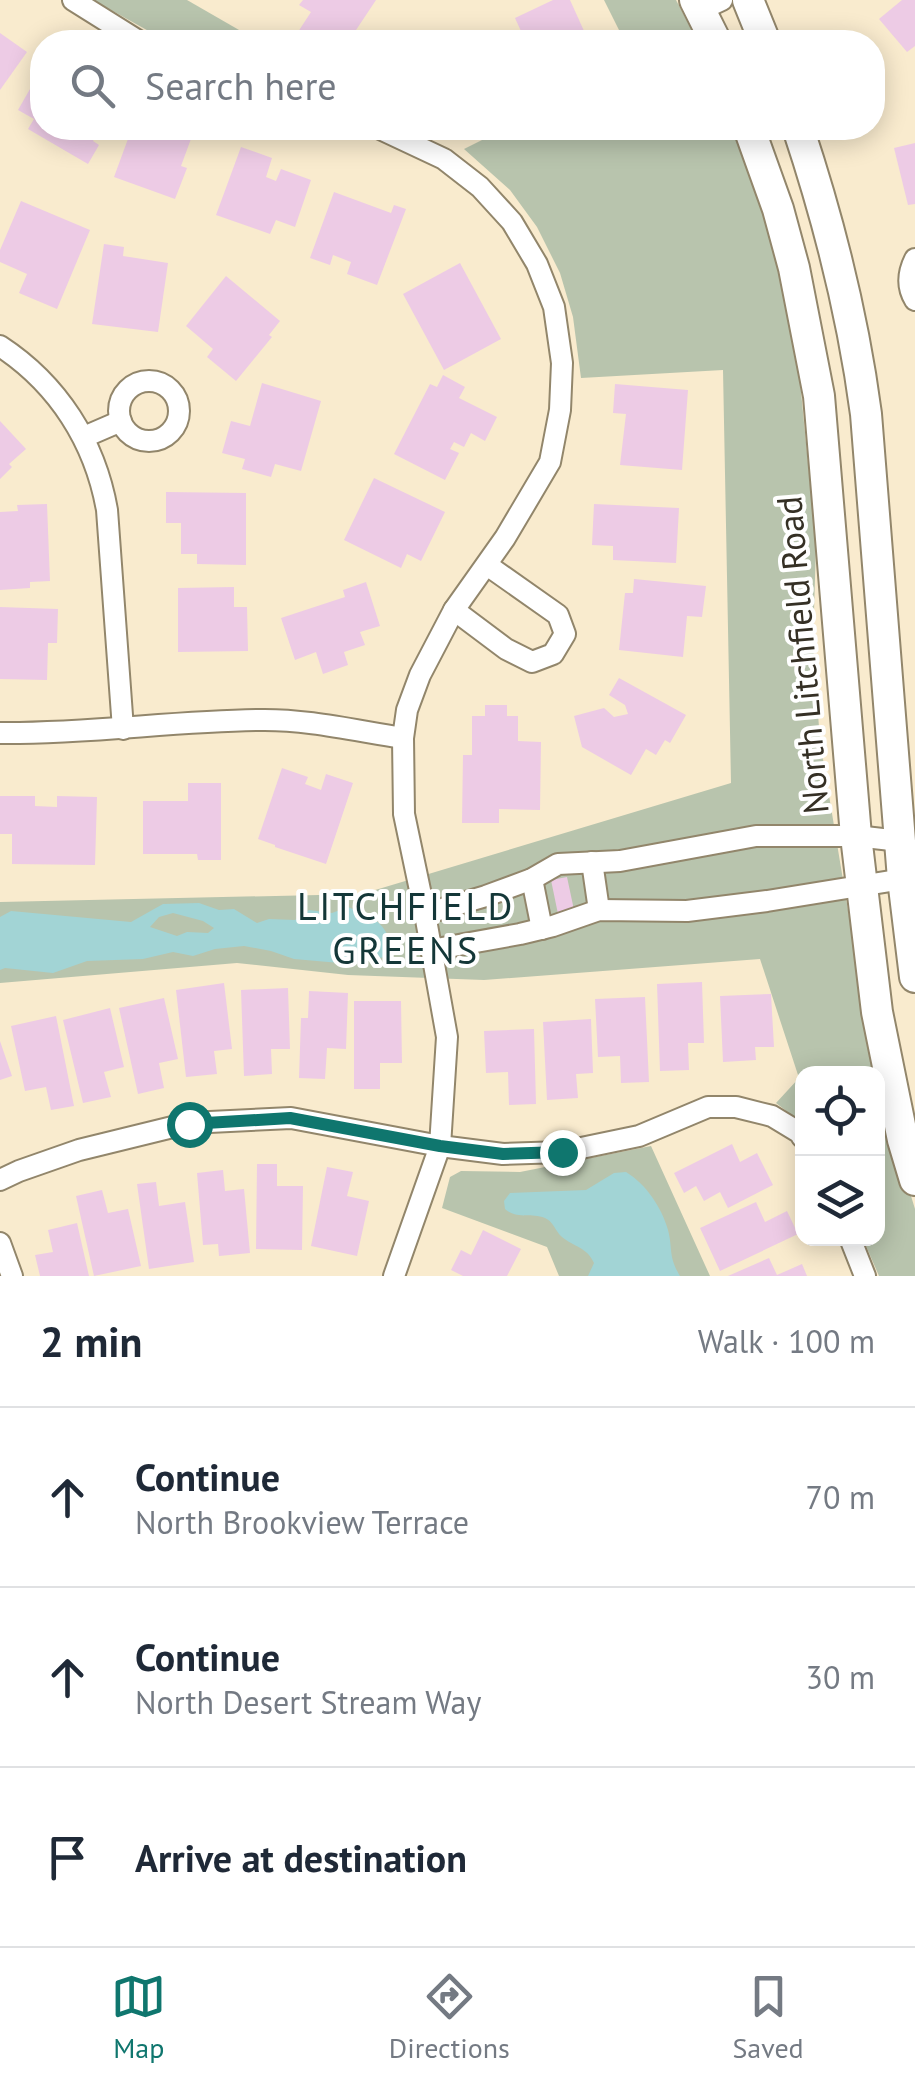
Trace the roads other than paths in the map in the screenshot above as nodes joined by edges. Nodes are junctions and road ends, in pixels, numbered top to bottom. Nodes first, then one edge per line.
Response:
1 (73, 0) edge
2 (748, 0) edge
3 (706, 4) edge
4 (121, 30) edge
5 (713, 30) edge
6 (760, 30) edge
7 (418, 140) edge
8 (753, 140) edge
9 (802, 140) edge
10 (915, 259) edge
11 (915, 300) edge
12 (0, 346) edge
13 (121, 422) dead end
14 (84, 437) junction
15 (487, 564) junction
16 (454, 610) junction
17 (123, 728) junction
18 (0, 733) edge
19 (404, 738) junction
20 (856, 836) junction
21 (900, 841) junction
22 (592, 862) junction
23 (532, 879) junction
24 (903, 880) junction
25 (862, 885) junction
26 (599, 910) junction
27 (425, 914) junction
28 (542, 929) junction
29 (431, 950) junction
30 (915, 977) edge
31 (795, 1130) edge
32 (440, 1146) junction
33 (0, 1180) edge
34 (915, 1180) edge
35 (0, 1243) edge
36 (853, 1246) edge
37 (12, 1276) edge
38 (394, 1276) edge
39 (866, 1276) edge

1 - 4 street
2 - 6 main road
3 - 5 main road
7 - 15 street
8 - 20 main road, North Litchfield Road
9 - 21 main road
10 - 11 street
12 - 14 street
13 - 14 street
14 - 17 street
15 - 16 street
15 - 16 street
16 - 19 street
17 - 18 street
17 - 19 street
19 - 27 street
20 - 21 street
20 - 22 street
20 - 25 main road, North Litchfield Road
21 - 24 main road
22 - 23 street
22 - 26 street
23 - 27 street
23 - 28 street
24 - 25 street
24 - 30 main road
25 - 26 street
25 - 34 main road, North Litchfield Road
26 - 28 street
27 - 29 street
28 - 29 street
29 - 32 street
31 - 32 street
32 - 33 street
32 - 38 street
35 - 37 street
36 - 39 street

